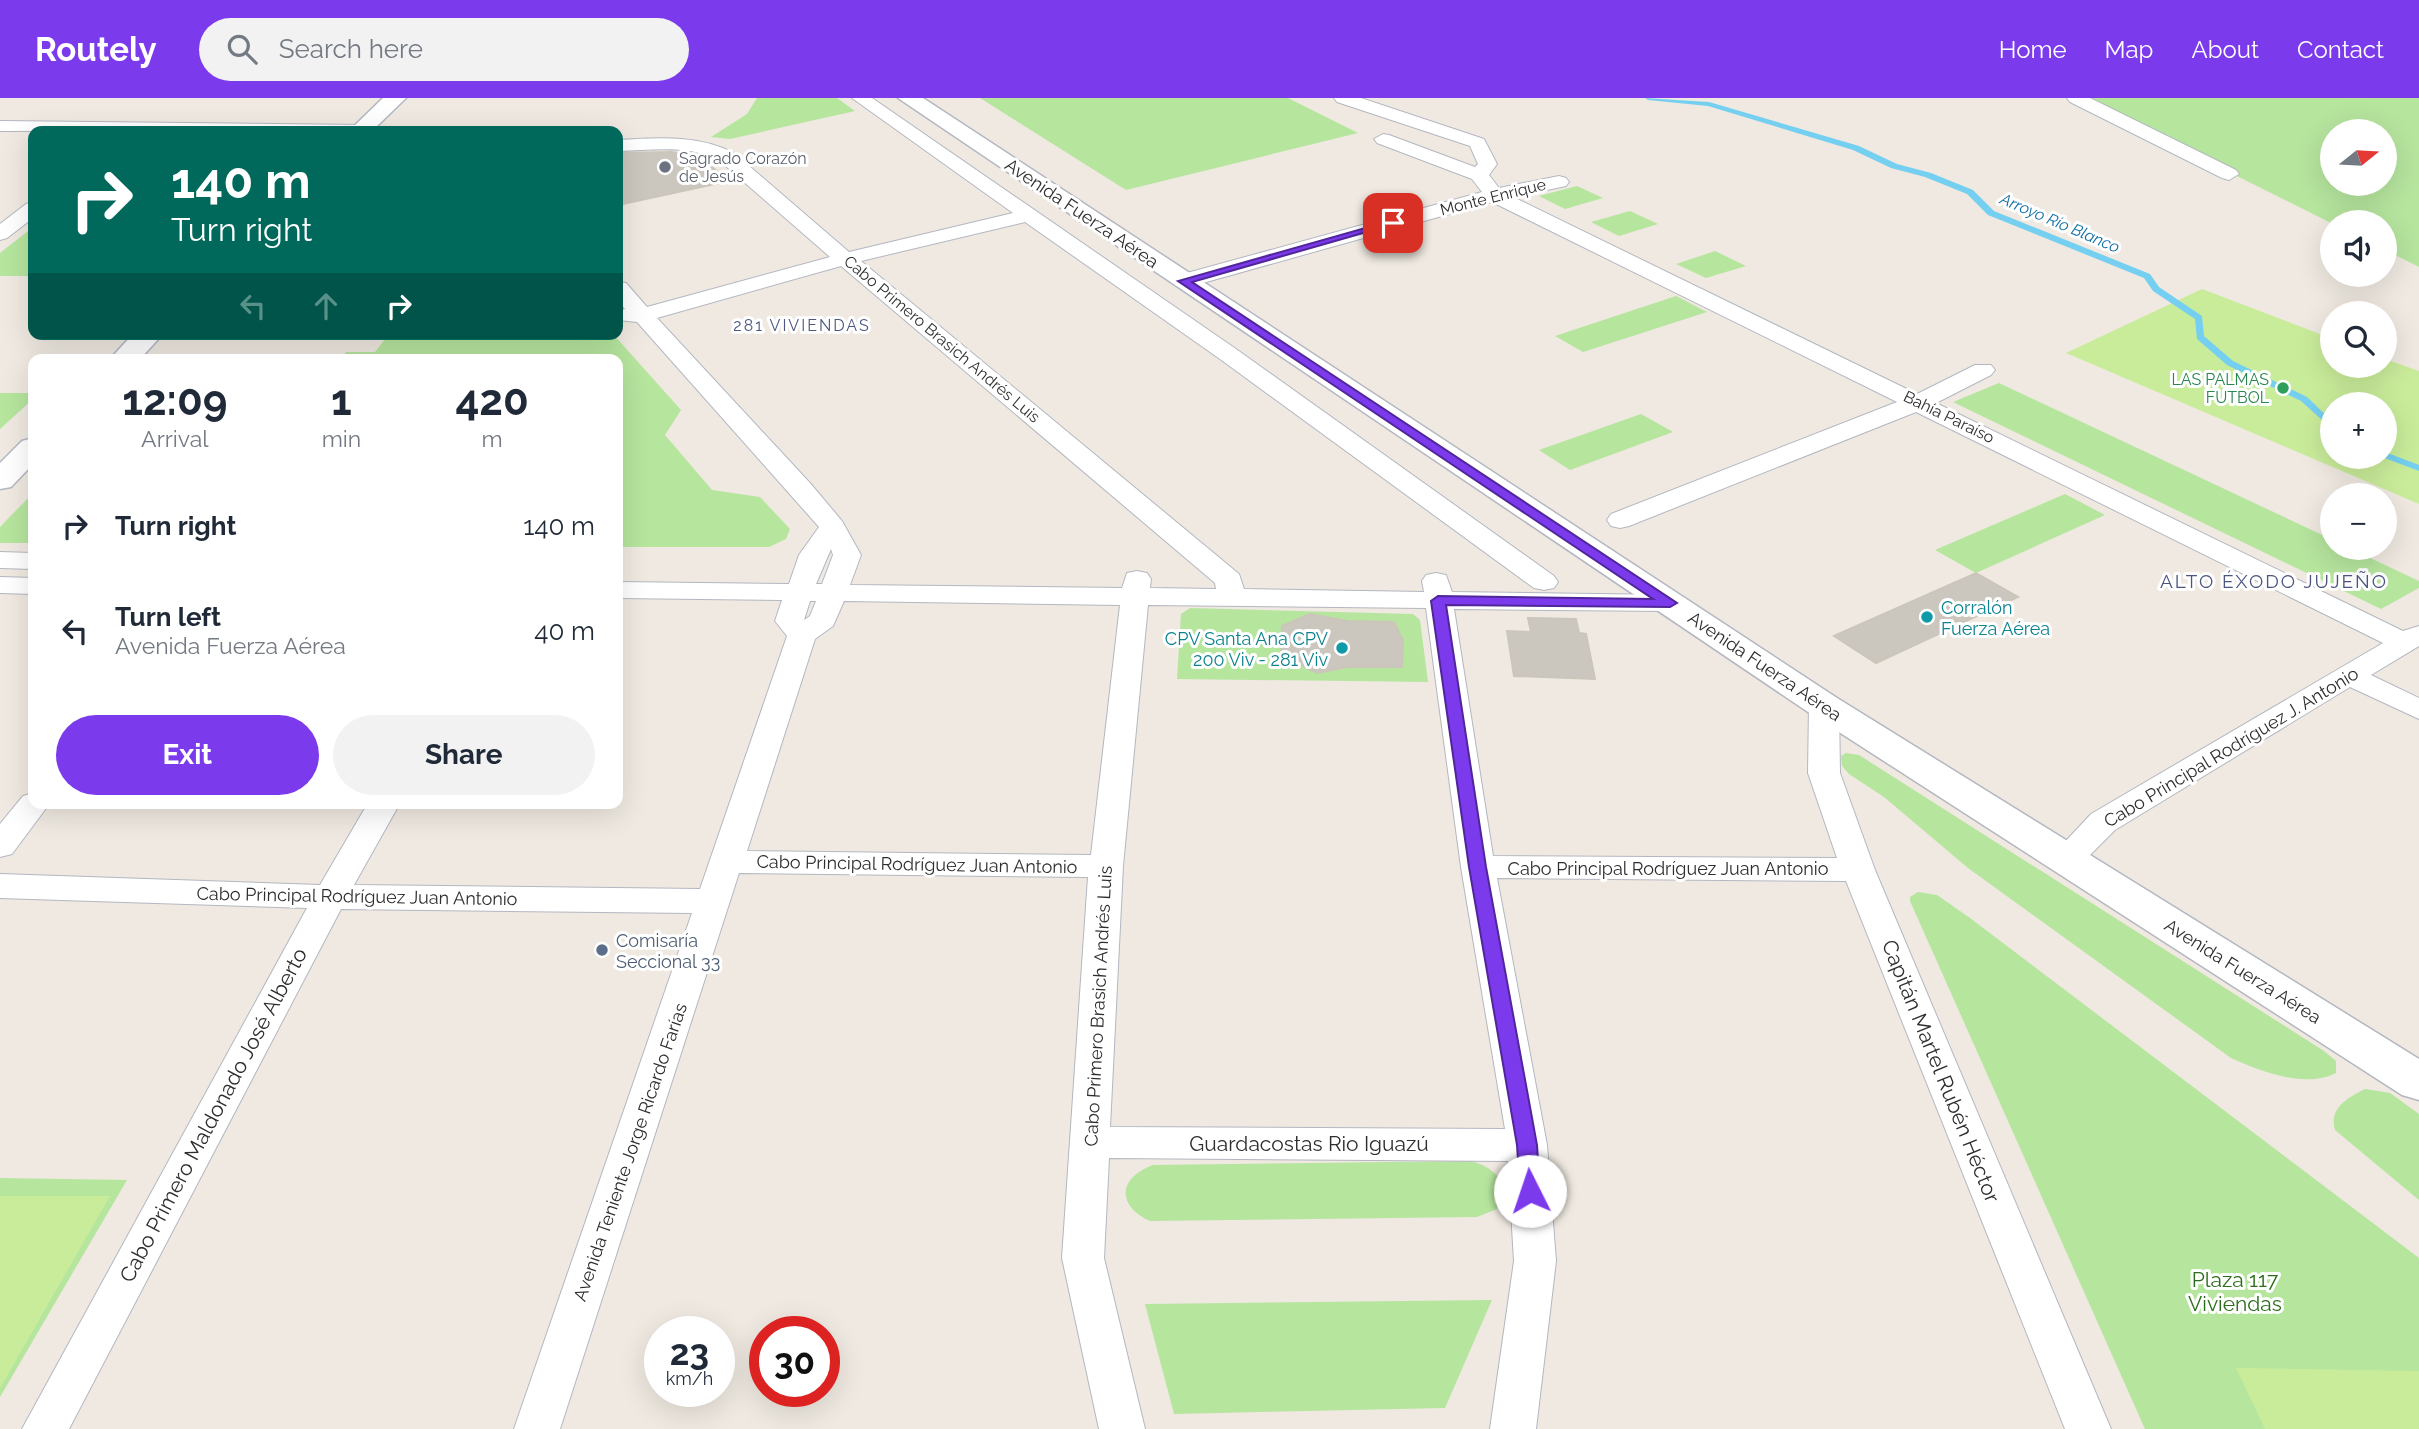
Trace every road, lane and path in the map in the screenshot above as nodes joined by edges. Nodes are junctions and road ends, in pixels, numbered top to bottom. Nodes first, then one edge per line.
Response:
1 (395, 98) edge
2 (861, 98) edge
3 (909, 98) edge
4 (1343, 98) edge
5 (2076, 98) edge
6 (364, 126) edge
7 (0, 127) edge
8 (28, 128) edge
9 (1383, 139) dead end
10 (623, 145) edge
11 (2229, 174) dead end
12 (1479, 175) junction
13 (1559, 182) dead end
14 (1494, 195) junction
15 (1028, 215) junction
16 (21, 216) edge
17 (0, 234) edge
18 (845, 259) junction
19 (1184, 281) junction
20 (630, 315) edge
21 (143, 340) edge
22 (129, 354) edge
23 (1983, 370) dead end
24 (1919, 402) junction
25 (28, 452) edge
26 (0, 480) edge
27 (1620, 520) dead end
28 (833, 527) junction
29 (0, 560) edge
30 (28, 561) edge
31 (623, 570) edge
32 (1637, 581) junction
33 (803, 582) junction
34 (837, 583) junction
35 (1544, 583) junction
36 (0, 585) edge
37 (28, 586) edge
38 (1136, 589) junction
39 (1230, 589) junction
40 (623, 590) edge
41 (1437, 591) junction
42 (1670, 603) junction
43 (802, 635) junction
44 (2411, 638) edge
45 (2350, 676) junction
46 (1824, 706) junction
47 (2419, 710) edge
48 (29, 809) edge
49 (381, 809) edge
50 (0, 846) edge
51 (2066, 859) junction
52 (727, 862) junction
53 (1106, 866) junction
54 (1478, 867) junction
55 (1858, 870) junction
56 (0, 886) edge
57 (330, 897) junction
58 (714, 901) junction
59 (2419, 1082) edge
60 (1091, 1142) junction
61 (1527, 1145) junction
62 (45, 1429) edge
63 (537, 1429) edge
64 (1122, 1429) edge
65 (1513, 1429) edge
66 (2088, 1429) edge

1 - 6 main road
2 - 15 street
3 - 19 main road, Avenida Fuerza Aérea
4 - 12 street
5 - 11 street
7 - 8 street
9 - 12 street
10 - 18 street, Cabo Primero Brasich Andrés Luis
12 - 14 street
13 - 14 street, Monte Enrique
14 - 19 street, Monte Enrique
14 - 24 street, Bahía Paraíso
15 - 18 street
15 - 35 street
16 - 17 street
18 - 20 street
18 - 39 street, Cabo Primero Brasich Andrés Luis
19 - 32 main road, Avenida Fuerza Aérea
20 - 28 street, Avenida Teniente Jorge Ricardo Farías
21 - 22 main road
23 - 24 street
24 - 27 street
24 - 44 street, Bahía Paraíso
25 - 26 main road
28 - 33 street
28 - 34 street, Avenida Teniente Jorge Ricardo Farías
29 - 30 street
31 - 33 street
32 - 35 street
32 - 42 main road, Avenida Fuerza Aérea
33 - 34 street
33 - 40 street
33 - 43 street
34 - 38 street
34 - 43 street, Avenida Teniente Jorge Ricardo Farías
35 - 41 street
36 - 37 street
38 - 39 street
38 - 53 street, Cabo Primero Brasich Andrés Luis
39 - 41 street
41 - 42 street
41 - 54 street
42 - 46 main road, Avenida Fuerza Aérea
43 - 52 street, Avenida Teniente Jorge Ricardo Farías
44 - 45 street, Cabo Principal Rodríguez J. Antonio
45 - 47 street
45 - 51 street, Cabo Principal Rodríguez J. Antonio
46 - 51 main road, Avenida Fuerza Aérea
46 - 55 street, Capitán Martel Rubén Héctor
48 - 50 street
49 - 57 street, Cabo Primero Maldonado José Alberto
51 - 59 main road, Avenida Fuerza Aérea
52 - 53 street, Cabo Principal Rodríguez Juan Antonio
52 - 58 street, Avenida Teniente Jorge Ricardo Farías
53 - 60 street, Cabo Primero Brasich Andrés Luis
54 - 55 street, Cabo Principal Rodríguez Juan Antonio
54 - 61 street
55 - 66 street, Capitán Martel Rubén Héctor
56 - 57 street, Cabo Principal Rodríguez Juan Antonio
57 - 58 street, Cabo Principal Rodríguez Juan Antonio
57 - 62 street, Cabo Primero Maldonado José Alberto
58 - 63 street, Avenida Teniente Jorge Ricardo Farías
60 - 61 street, Guardacostas Rio Iguazú
60 - 64 street, Cabo Primero Brasich Andrés Luis
61 - 65 street

